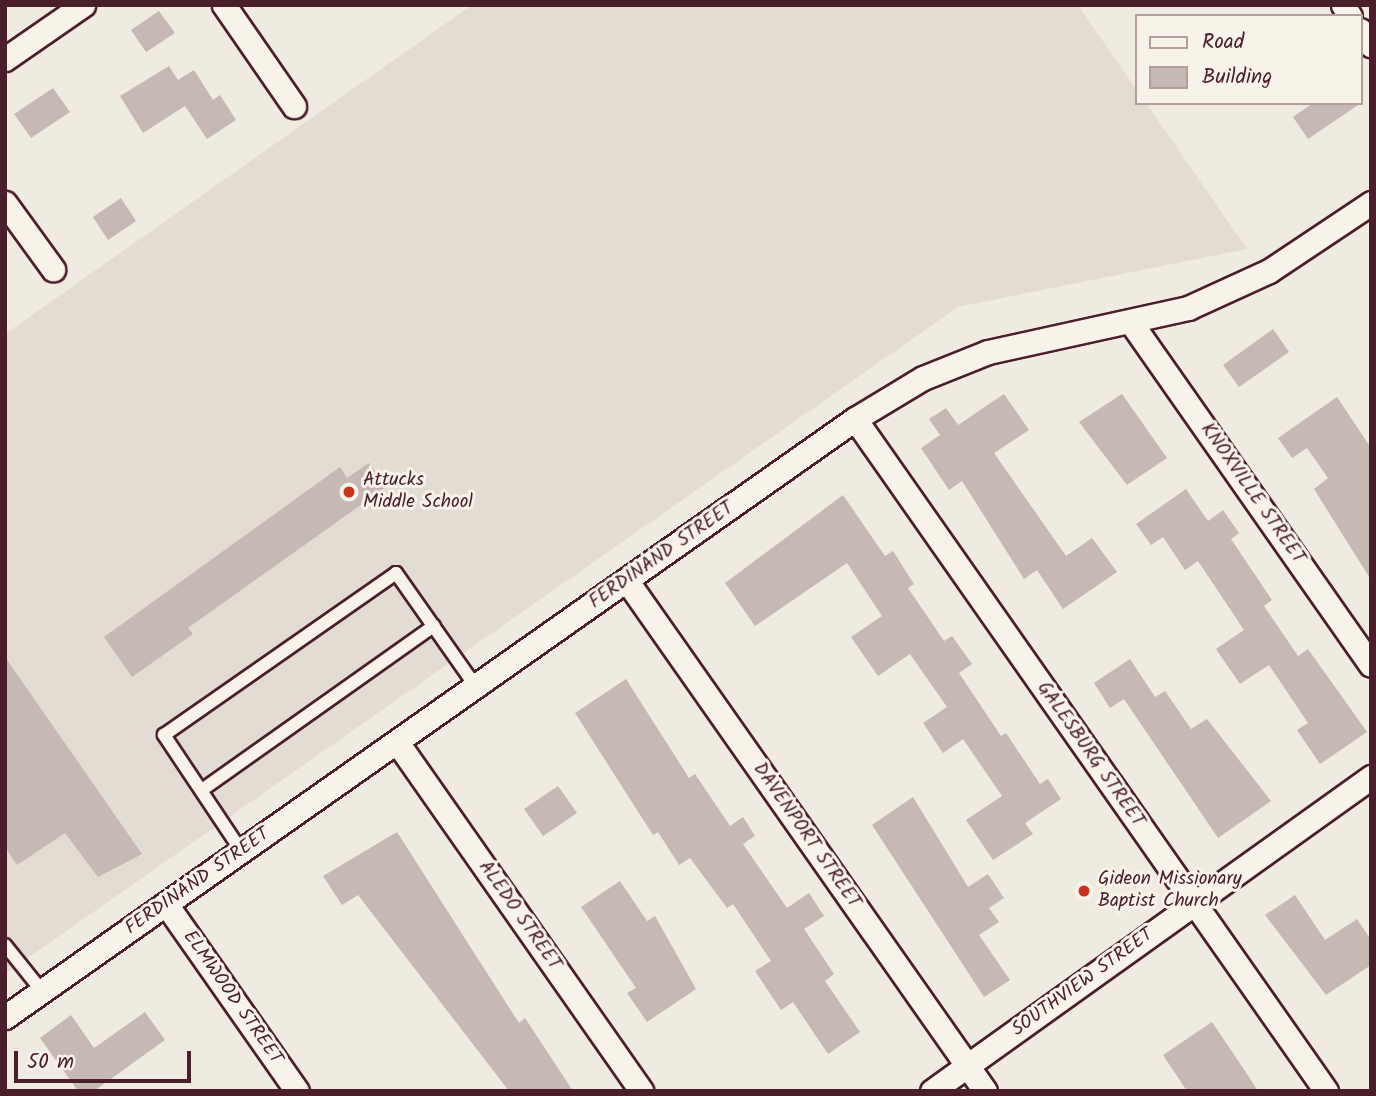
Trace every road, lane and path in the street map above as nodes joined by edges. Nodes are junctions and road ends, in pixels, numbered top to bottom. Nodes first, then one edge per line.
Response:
1 (83, 5) edge
2 (224, 5) edge
3 (5, 59) edge
4 (293, 106) dead end
5 (5, 203) edge
6 (1371, 203) edge
7 (53, 269) dead end
8 (1132, 324) junction
9 (855, 419) junction
10 (627, 581) junction
11 (434, 626) junction
12 (1371, 665) edge
13 (475, 687) junction
14 (397, 742) junction
15 (1371, 776) edge
16 (202, 790) junction
17 (242, 852) junction
18 (1194, 903) junction
19 (166, 904) junction
20 (5, 945) edge
21 (42, 991) junction
22 (5, 1017) edge
23 (968, 1066) junction
24 (297, 1091) edge
25 (641, 1091) edge
26 (932, 1091) edge
27 (985, 1091) edge
28 (1326, 1091) edge

1 - 3 street
2 - 4 street
5 - 7 street
6 - 8 street, FERDINAND STREET
8 - 9 street, FERDINAND STREET
8 - 12 street, KNOXVILLE STREET
9 - 10 street, FERDINAND STREET
9 - 18 street, GALESBURG STREET
10 - 13 street, FERDINAND STREET
10 - 23 street, DAVENPORT STREET
11 - 13 lane
11 - 16 lane
11 - 16 lane
13 - 14 street, FERDINAND STREET
14 - 17 street, FERDINAND STREET
14 - 25 street, ALEDO STREET
15 - 18 street, SOUTHVIEW STREET
16 - 17 lane
17 - 19 street, FERDINAND STREET
18 - 23 street, SOUTHVIEW STREET
18 - 28 street, GALESBURG STREET
19 - 21 street, FERDINAND STREET
19 - 24 street, ELMWOOD STREET
20 - 21 lane
21 - 22 street, FERDINAND STREET
23 - 26 street, SOUTHVIEW STREET
23 - 27 street, DAVENPORT STREET

